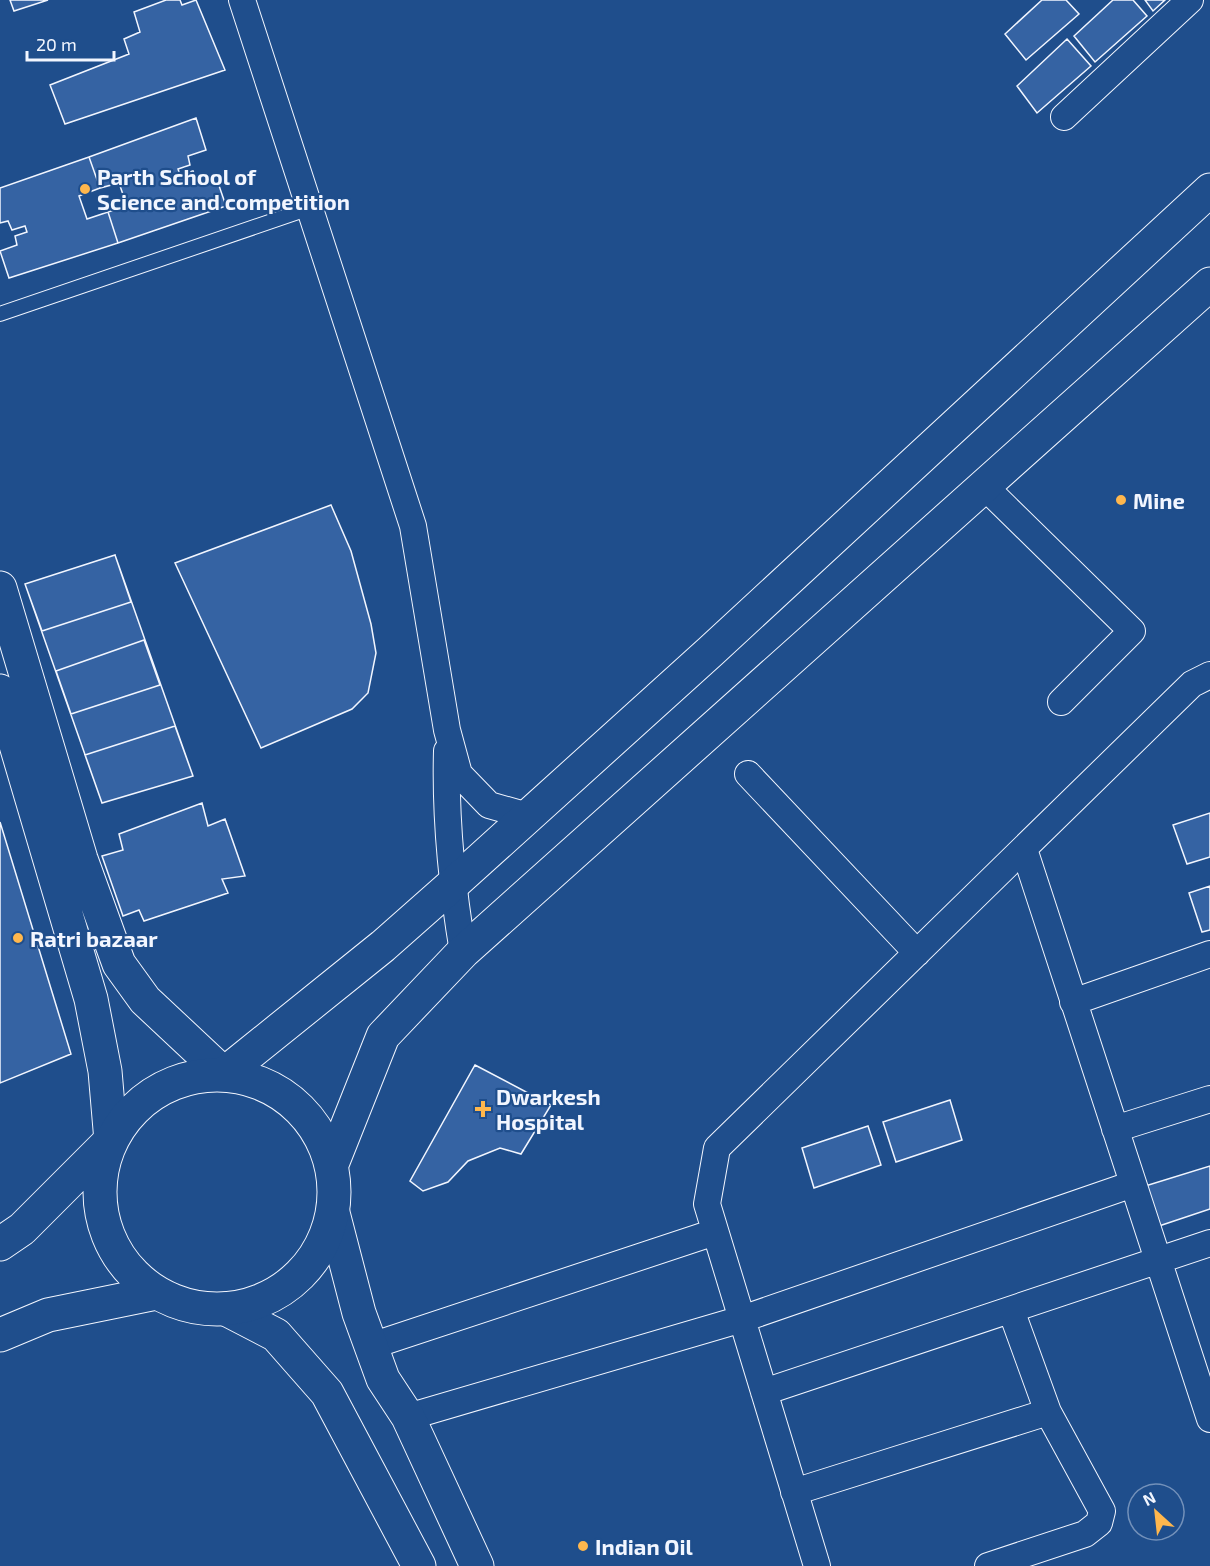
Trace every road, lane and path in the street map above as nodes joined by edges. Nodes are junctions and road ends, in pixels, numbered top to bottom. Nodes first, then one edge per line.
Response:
1 (242, 0) edge
2 (1190, 0) edge
3 (1064, 117) dead end
4 (1210, 190) edge
5 (310, 208) junction
6 (1210, 284) edge
7 (0, 314) edge
8 (984, 486) junction
9 (0, 588) edge
10 (1210, 675) edge
11 (0, 691) edge
12 (1061, 702) dead end
13 (447, 730) junction
14 (748, 774) dead end
15 (528, 816) junction
16 (1024, 849) junction
17 (452, 885) junction
18 (463, 952) junction
19 (917, 953) junction
20 (1210, 954) edge
21 (1073, 1002) junction
22 (224, 1074) junction
23 (1210, 1099) edge
24 (1115, 1129) junction
25 (111, 1141) junction
26 (332, 1164) junction
27 (1133, 1184) junction
28 (333, 1213) junction
29 (715, 1232) junction
30 (0, 1244) edge
31 (1210, 1244) edge
32 (1158, 1260) junction
33 (156, 1293) junction
34 (226, 1309) junction
35 (1011, 1310) junction
36 (742, 1319) junction
37 (0, 1335) edge
38 (371, 1346) junction
39 (764, 1392) junction
40 (1048, 1412) junction
41 (408, 1417) junction
42 (1210, 1419) edge
43 (794, 1492) junction
44 (419, 1566) edge
45 (477, 1566) edge
46 (817, 1566) edge
47 (988, 1566) edge

1 - 5 street
2 - 3 street
4 - 15 main road
5 - 7 lane
5 - 13 street
6 - 8 main road
8 - 12 street
8 - 18 main road
9 - 22 main road
10 - 16 street
11 - 25 main road
13 - 15 street
13 - 17 street
14 - 19 street
15 - 17 main road
16 - 19 street
16 - 21 street
17 - 18 street
17 - 22 main road
18 - 26 main road
19 - 29 street
20 - 21 street
21 - 24 street
22 - 25 main road
22 - 26 main road
23 - 24 street
24 - 27 street
25 - 30 main road
25 - 33 main road
26 - 28 main road
27 - 32 street
27 - 36 street
28 - 34 main road
28 - 38 main road
29 - 36 street
29 - 38 street
31 - 32 street
32 - 35 street
32 - 42 street
33 - 34 main road
33 - 37 main road
34 - 44 main road
35 - 39 street
35 - 40 street
36 - 39 street
36 - 41 street
38 - 41 main road
39 - 43 street
40 - 43 street
40 - 47 street
41 - 45 main road
43 - 46 street

